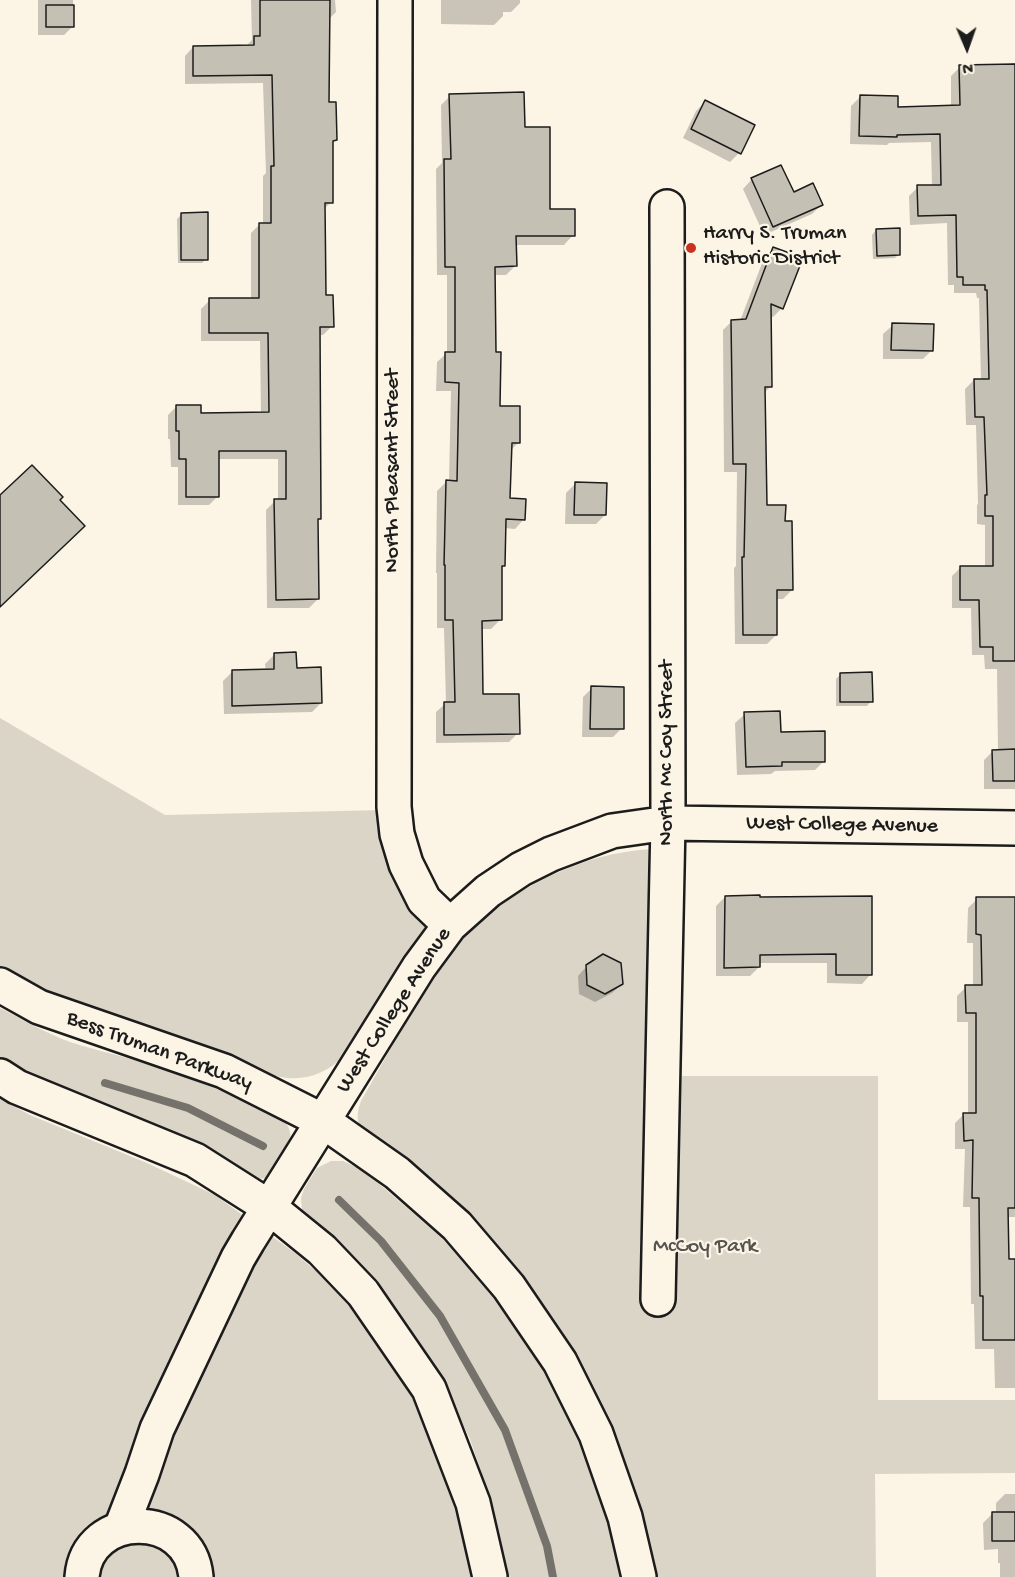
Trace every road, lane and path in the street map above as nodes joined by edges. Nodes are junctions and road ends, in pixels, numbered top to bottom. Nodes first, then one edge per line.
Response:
1 (395, 0) edge
2 (667, 207) dead end
3 (668, 823) junction
4 (1015, 828) edge
5 (450, 925) junction
6 (0, 985) edge
7 (0, 1076) edge
8 (323, 1121) junction
9 (269, 1207) junction
10 (658, 1299) dead end
11 (121, 1528) junction
12 (82, 1577) edge
13 (196, 1577) edge
14 (490, 1577) edge
15 (639, 1577) edge

1 - 5 street, North Pleasant Street
2 - 3 street, North Mc Coy Street
3 - 4 street, West College Avenue
3 - 5 street, West College Avenue
3 - 10 street, North Mc Coy Street
5 - 8 street, West College Avenue
6 - 8 street, Bess Truman Parkway
7 - 9 street
8 - 9 street, West College Avenue
8 - 15 street, Bess Truman Parkway
9 - 11 street, West College Avenue
9 - 14 street
11 - 12 street
11 - 13 street

